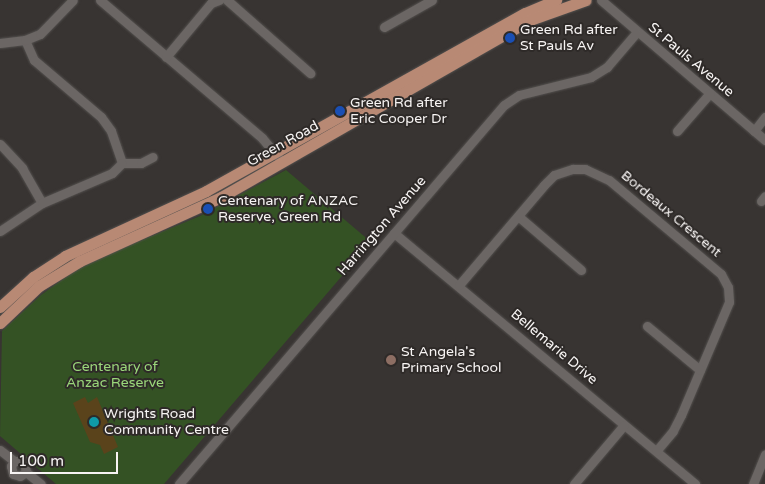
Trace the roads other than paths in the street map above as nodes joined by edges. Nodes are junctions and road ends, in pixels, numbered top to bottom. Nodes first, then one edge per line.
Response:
1 (73, 0) edge
2 (100, 0) edge
3 (219, 0) edge
4 (227, 0) edge
5 (432, 0) edge
6 (556, 0) edge
7 (586, 0) edge
8 (601, 0) edge
9 (384, 26) dead end
10 (636, 33) junction
11 (25, 40) junction
12 (0, 43) edge
13 (166, 57) junction
14 (310, 73) dead end
15 (710, 93) junction
16 (765, 117) edge
17 (754, 130) junction
18 (677, 131) dead end
19 (765, 140) edge
20 (0, 144) edge
21 (153, 157) dead end
22 (278, 157) junction
23 (122, 163) junction
24 (42, 203) junction
25 (518, 216) junction
26 (0, 232) edge
27 (394, 233) junction
28 (581, 270) dead end
29 (459, 285) junction
30 (0, 307) edge
31 (0, 322) edge
32 (648, 326) dead end
33 (700, 370) junction
34 (624, 424) junction
35 (0, 450) edge
36 (656, 451) junction
37 (765, 454) edge
38 (14, 461) junction
39 (26, 472) junction
40 (41, 484) edge
41 (179, 484) edge
42 (574, 484) edge
43 (695, 484) edge
44 (753, 484) edge

1 - 11 street
2 - 13 street
3 - 13 street
4 - 14 street
5 - 9 street
6 - 22 main road, Green Road
7 - 22 main road, Green Road
8 - 10 street, St Pauls Avenue
10 - 15 street, St Pauls Avenue
10 - 27 street, Harrington Avenue
11 - 12 street
11 - 23 street
13 - 22 street
15 - 17 street, St Pauls Avenue
15 - 18 street
16 - 17 street
17 - 19 street, St Pauls Avenue
20 - 24 street
21 - 23 street
22 - 30 main road, Green Road
22 - 31 main road, Green Road
23 - 24 street
24 - 26 street
25 - 28 street
25 - 29 street, Bordeaux Crescent
25 - 33 street, Bordeaux Crescent
27 - 29 street, Bellemarie Drive
27 - 41 street, Harrington Avenue
29 - 34 street, Bellemarie Drive
32 - 33 street
33 - 36 street, Bordeaux Crescent
34 - 36 street, Bellemarie Drive
34 - 42 street
35 - 38 street
36 - 43 street, Bellemarie Drive
37 - 44 street
38 - 39 street
38 - 39 street
39 - 40 street

